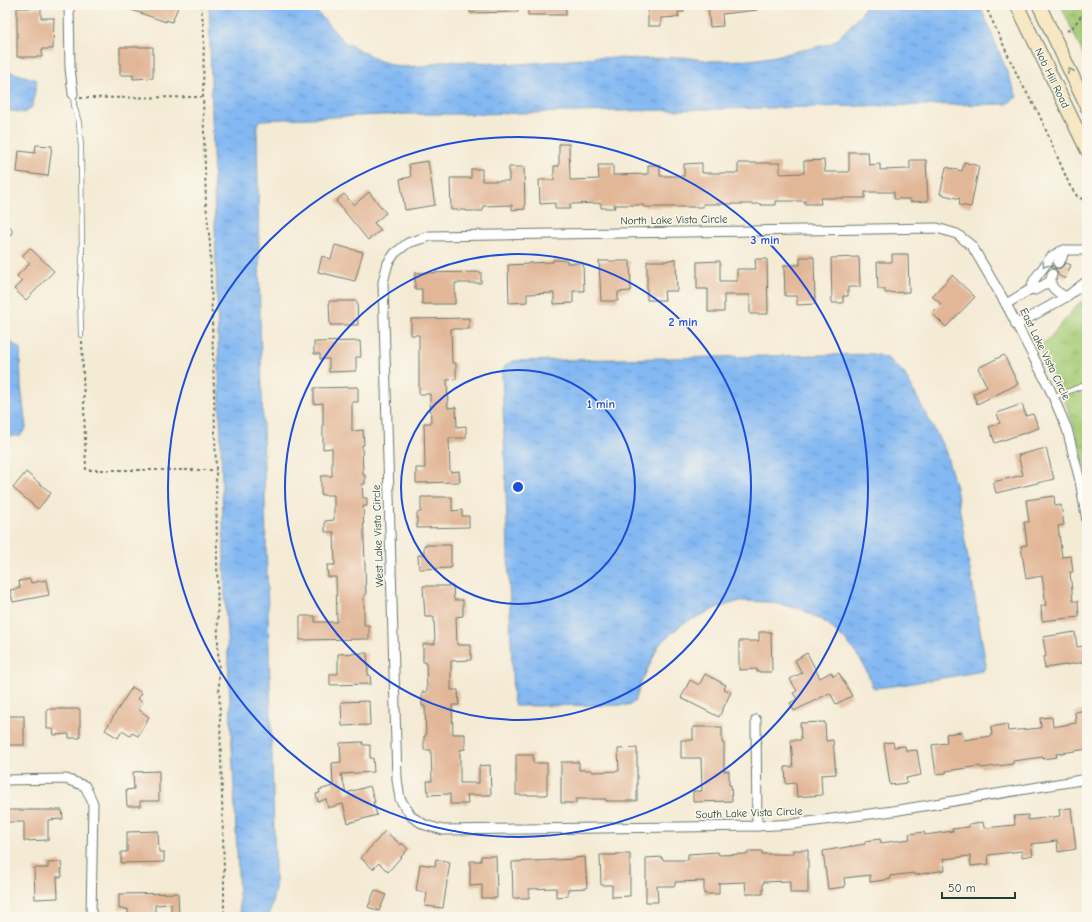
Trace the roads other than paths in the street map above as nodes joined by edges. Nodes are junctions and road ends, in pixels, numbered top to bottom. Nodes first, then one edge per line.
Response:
1 (69, 5) edge
2 (1017, 5) edge
3 (1039, 5) edge
4 (73, 96) joint
5 (1087, 107) edge
6 (1087, 150) edge
7 (957, 234) joint
8 (1064, 250) junction
9 (1087, 250) edge
10 (395, 253) joint
11 (1058, 263) dead end
12 (1087, 280) edge
13 (1030, 289) junction
14 (1066, 297) junction
15 (1006, 304) junction
16 (1016, 325) junction
17 (81, 335) road end
18 (1087, 384) edge
19 (1054, 398) junction
20 (1087, 521) edge
21 (756, 720) dead end
22 (1087, 779) edge
23 (5, 780) edge
24 (412, 817) joint
25 (757, 826) junction
26 (91, 917) edge

1 - 4 street
2 - 6 main road, Nob Hill Road
5 -> 3 main road, Nob Hill Road
4 - 17 lane
7 - 10 street, North Lake Vista Circle
7 - 15 street, East Lake Vista Circle
8 - 9 street
8 - 11 street
8 -> 13 street
10 - 24 street, West Lake Vista Circle
12 - 14 street
13 - 14 street
13 - 15 street
14 - 16 street
15 - 16 street, East Lake Vista Circle
16 - 19 street, East Lake Vista Circle
18 - 19 lane
19 - 20 street, East Lake Vista Circle
21 - 25 street
22 - 25 street, South Lake Vista Circle
23 - 26 street
24 - 25 street, South Lake Vista Circle

